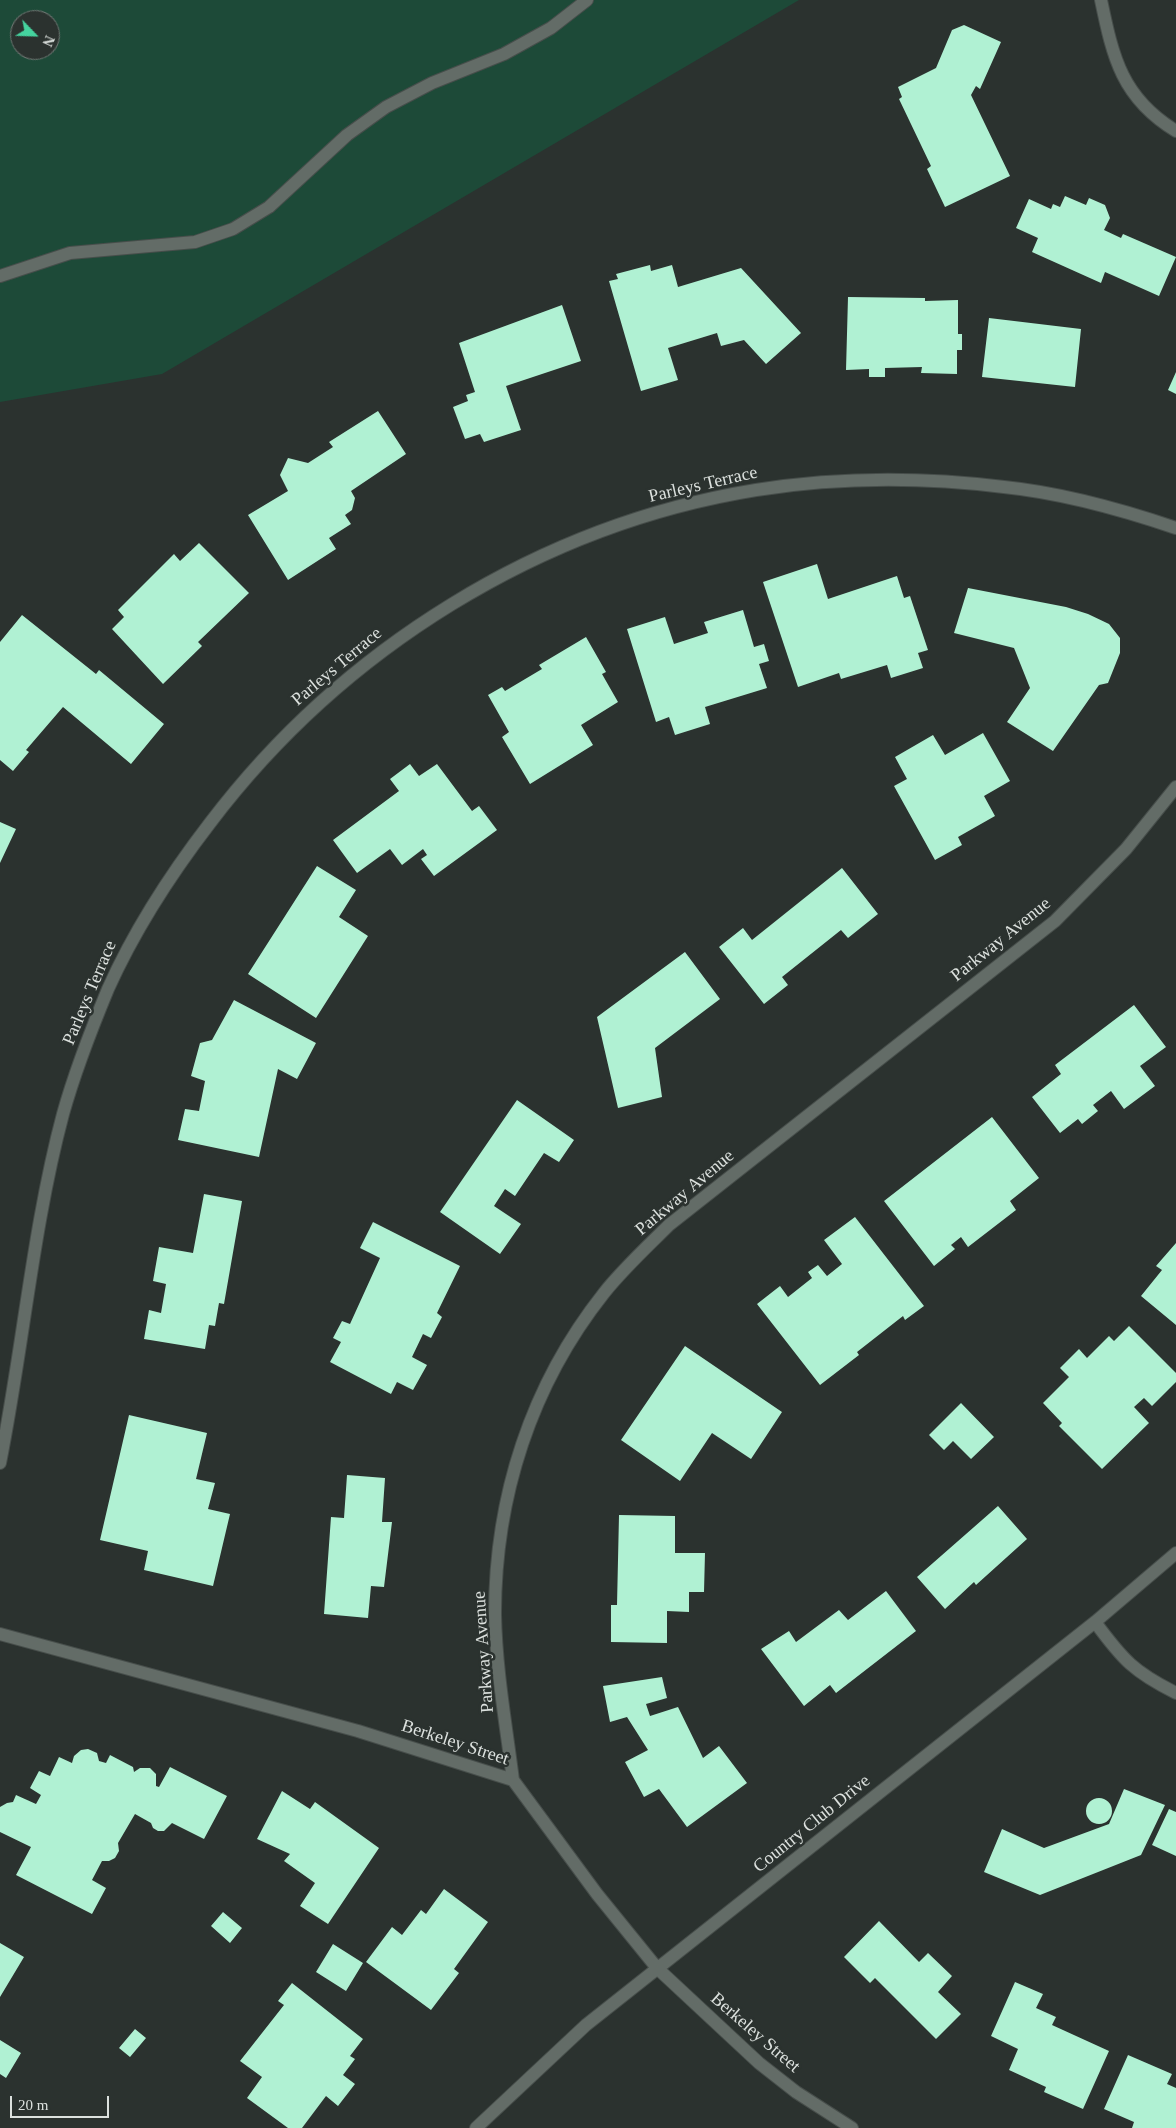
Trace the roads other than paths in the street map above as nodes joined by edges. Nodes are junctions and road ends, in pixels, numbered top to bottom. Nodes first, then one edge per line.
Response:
1 (587, 0) edge
2 (1101, 0) edge
3 (1176, 132) edge
4 (0, 276) edge
5 (1176, 528) edge
6 (1176, 787) edge
7 (0, 1463) edge
8 (1176, 1553) edge
9 (1095, 1622) junction
10 (0, 1634) edge
11 (1176, 1693) edge
12 (512, 1780) junction
13 (657, 1968) junction
14 (476, 2128) edge
15 (852, 2128) edge

1 - 4 street
2 - 3 street
5 - 7 street, Parleys Terrace
6 - 12 street, Parkway Avenue
8 - 9 street, Country Club Drive
9 - 11 street
9 - 13 street, Country Club Drive
10 - 12 street, Berkeley Street
12 - 13 street, Berkeley Street
13 - 14 street, Country Club Drive
13 - 15 street, Berkeley Street

